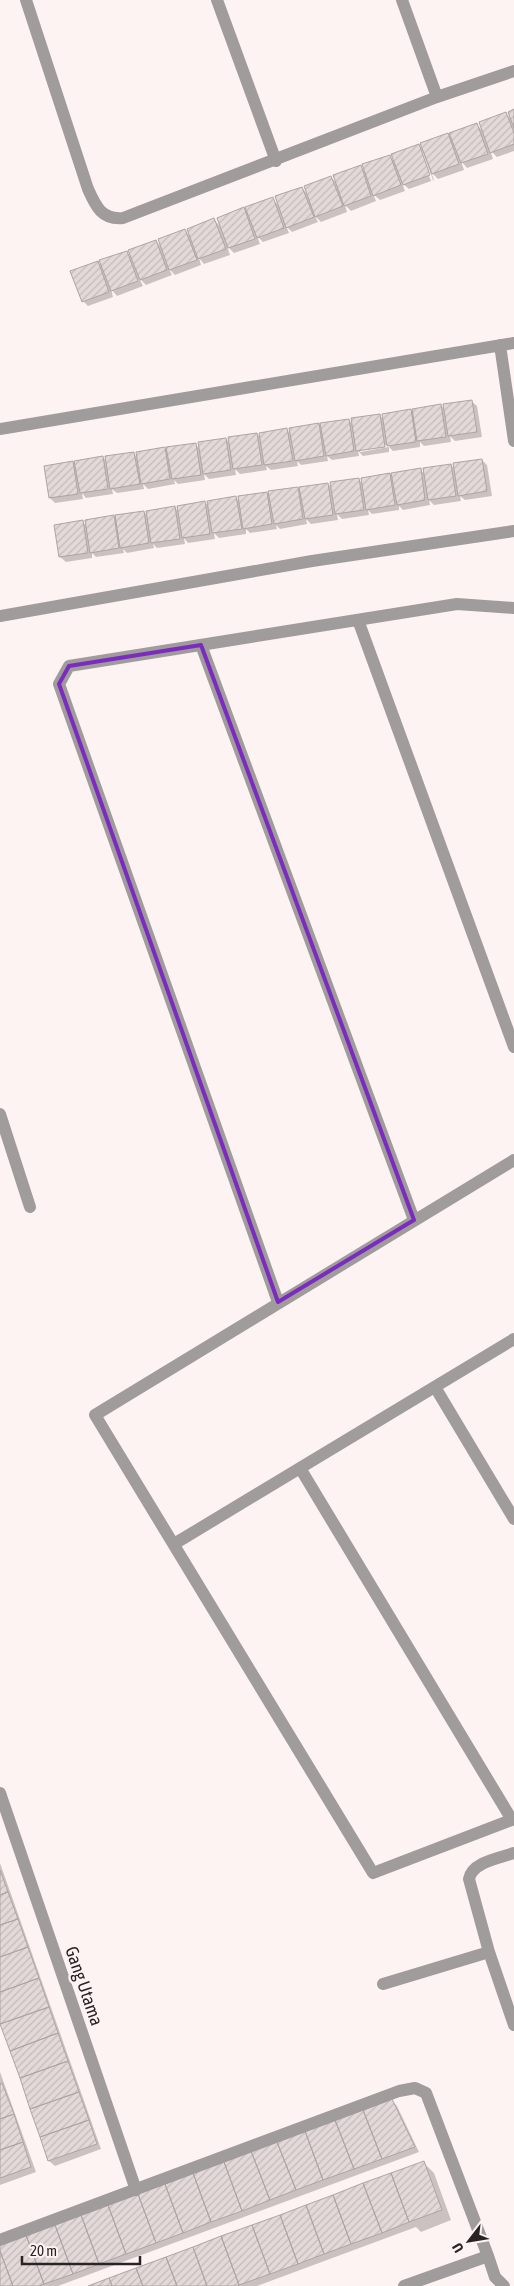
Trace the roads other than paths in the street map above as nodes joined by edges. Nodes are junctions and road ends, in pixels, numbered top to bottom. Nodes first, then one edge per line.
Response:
1 (26, 0) edge
2 (217, 0) edge
3 (402, 0) edge
4 (514, 71) edge
5 (437, 97) junction
6 (276, 161) junction
7 (514, 343) edge
8 (500, 345) junction
9 (0, 429) edge
10 (514, 441) edge
11 (514, 531) edge
12 (514, 608) edge
13 (0, 616) edge
14 (358, 620) junction
15 (201, 645) junction
16 (514, 1047) edge
17 (0, 1114) edge
18 (514, 1160) edge
19 (30, 1207) dead end
20 (414, 1220) junction
21 (278, 1302) junction
22 (514, 1339) edge
23 (435, 1387) junction
24 (300, 1468) junction
25 (514, 1519) edge
26 (174, 1544) junction
27 (0, 1793) edge
28 (513, 1819) edge
29 (514, 1852) edge
30 (489, 1952) junction
31 (383, 1984) dead end
32 (514, 2025) edge
33 (136, 2190) junction
34 (0, 2240) edge
35 (488, 2256) junction
36 (404, 2286) edge
37 (504, 2286) edge

1 - 6 street
2 - 6 street
3 - 5 street
4 - 5 street
5 - 6 street
7 - 8 street
8 - 9 street
8 - 10 street
11 - 13 street
12 - 14 street
14 - 15 street
14 - 16 street
15 - 20 street
15 - 21 street
17 - 19 street
18 - 20 street
20 - 21 street
21 - 26 street
22 - 23 street
23 - 24 street
23 - 25 street
24 - 26 street
24 - 28 street
26 - 28 street
27 - 33 street, Gang Utama
29 - 30 street
30 - 31 street
30 - 32 street
33 - 34 street
33 - 35 street
35 - 36 street
35 - 37 street

